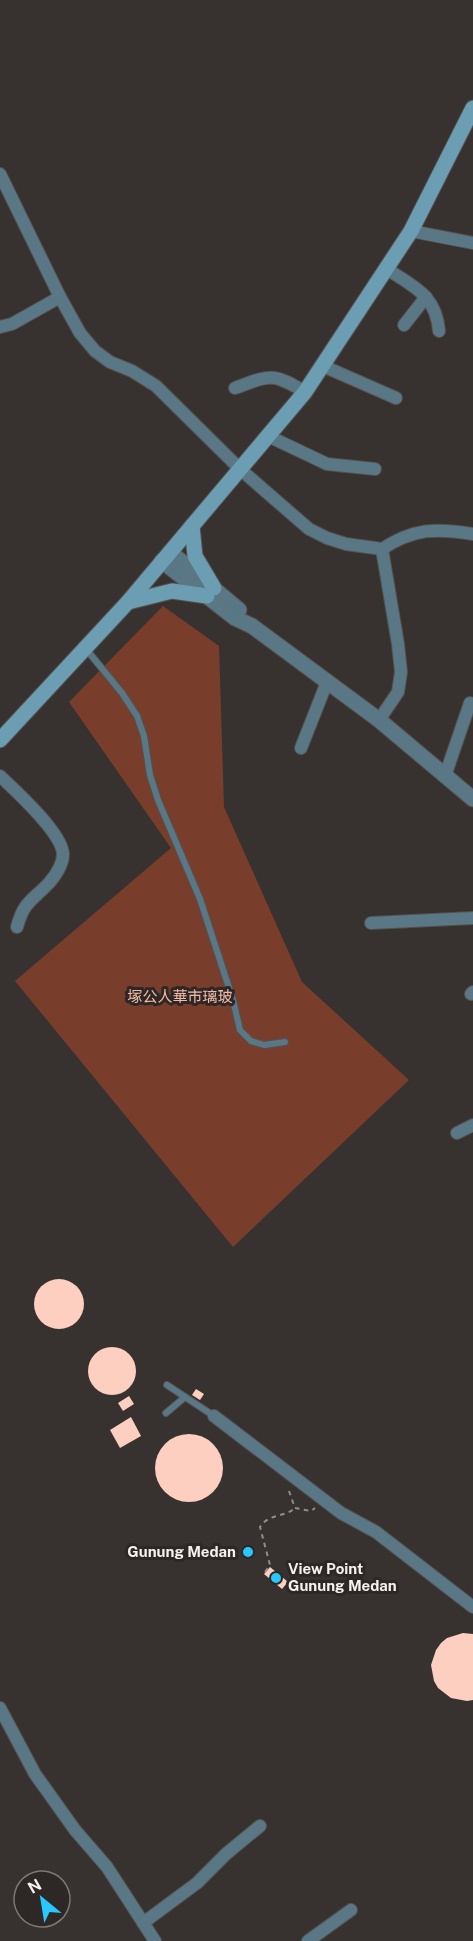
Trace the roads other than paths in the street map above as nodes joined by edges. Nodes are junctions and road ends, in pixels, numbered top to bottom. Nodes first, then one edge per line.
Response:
1 (473, 108) edge
2 (0, 174) edge
3 (411, 231) junction
4 (473, 243) edge
5 (387, 269) junction
6 (60, 297) junction
7 (426, 297) junction
8 (404, 325) dead end
9 (0, 327) edge
10 (439, 331) dead end
11 (323, 366) junction
12 (235, 388) dead end
13 (305, 392) junction
14 (396, 398) dead end
15 (268, 436) junction
16 (240, 469) junction
17 (375, 469) dead end
18 (192, 526) junction
19 (473, 534) edge
20 (382, 549) junction
21 (166, 557) junction
22 (210, 592) junction
23 (128, 602) junction
24 (86, 649) junction
25 (327, 682) junction
26 (470, 703) dead end
27 (379, 720) junction
28 (0, 740) edge
29 (301, 748) dead end
30 (0, 776) edge
31 (445, 776) junction
32 (473, 799) edge
33 (473, 918) edge
34 (371, 923) dead end
35 (17, 927) dead end
36 (285, 1042) dead end
37 (473, 1125) edge
38 (457, 1133) dead end
39 (167, 1385) dead end
40 (185, 1397) junction
41 (166, 1413) dead end
42 (214, 1416) joint
43 (473, 1607) edge
44 (0, 1708) edge
45 (260, 1826) dead end
46 (351, 1910) dead end
47 (143, 1923) junction
48 (155, 1941) edge
49 (308, 1941) edge

1 - 3 main road
2 - 6 street
3 - 4 street
3 - 5 main road
5 - 7 street
5 - 11 main road
6 - 9 street
6 - 16 street
7 - 8 street
7 - 10 street
11 - 13 main road
11 - 14 street
12 - 13 street
13 - 15 main road
15 - 16 main road
15 - 17 street
16 - 18 main road
16 - 20 street
18 - 21 main road
18 - 22 main road
19 - 20 street
20 - 27 street
21 - 22 street
21 - 23 main road
22 - 23 main road
22 - 25 street
23 - 24 main road
24 - 28 main road
24 - 36 lane
25 - 27 street
25 - 29 street
26 - 31 street
27 - 31 street
30 - 35 street
31 - 32 street
33 - 34 street
37 - 38 street
39 - 40 lane
40 - 41 lane
40 - 42 lane
42 - 43 street
44 - 47 street
45 - 47 street
46 - 49 street
47 - 48 street

